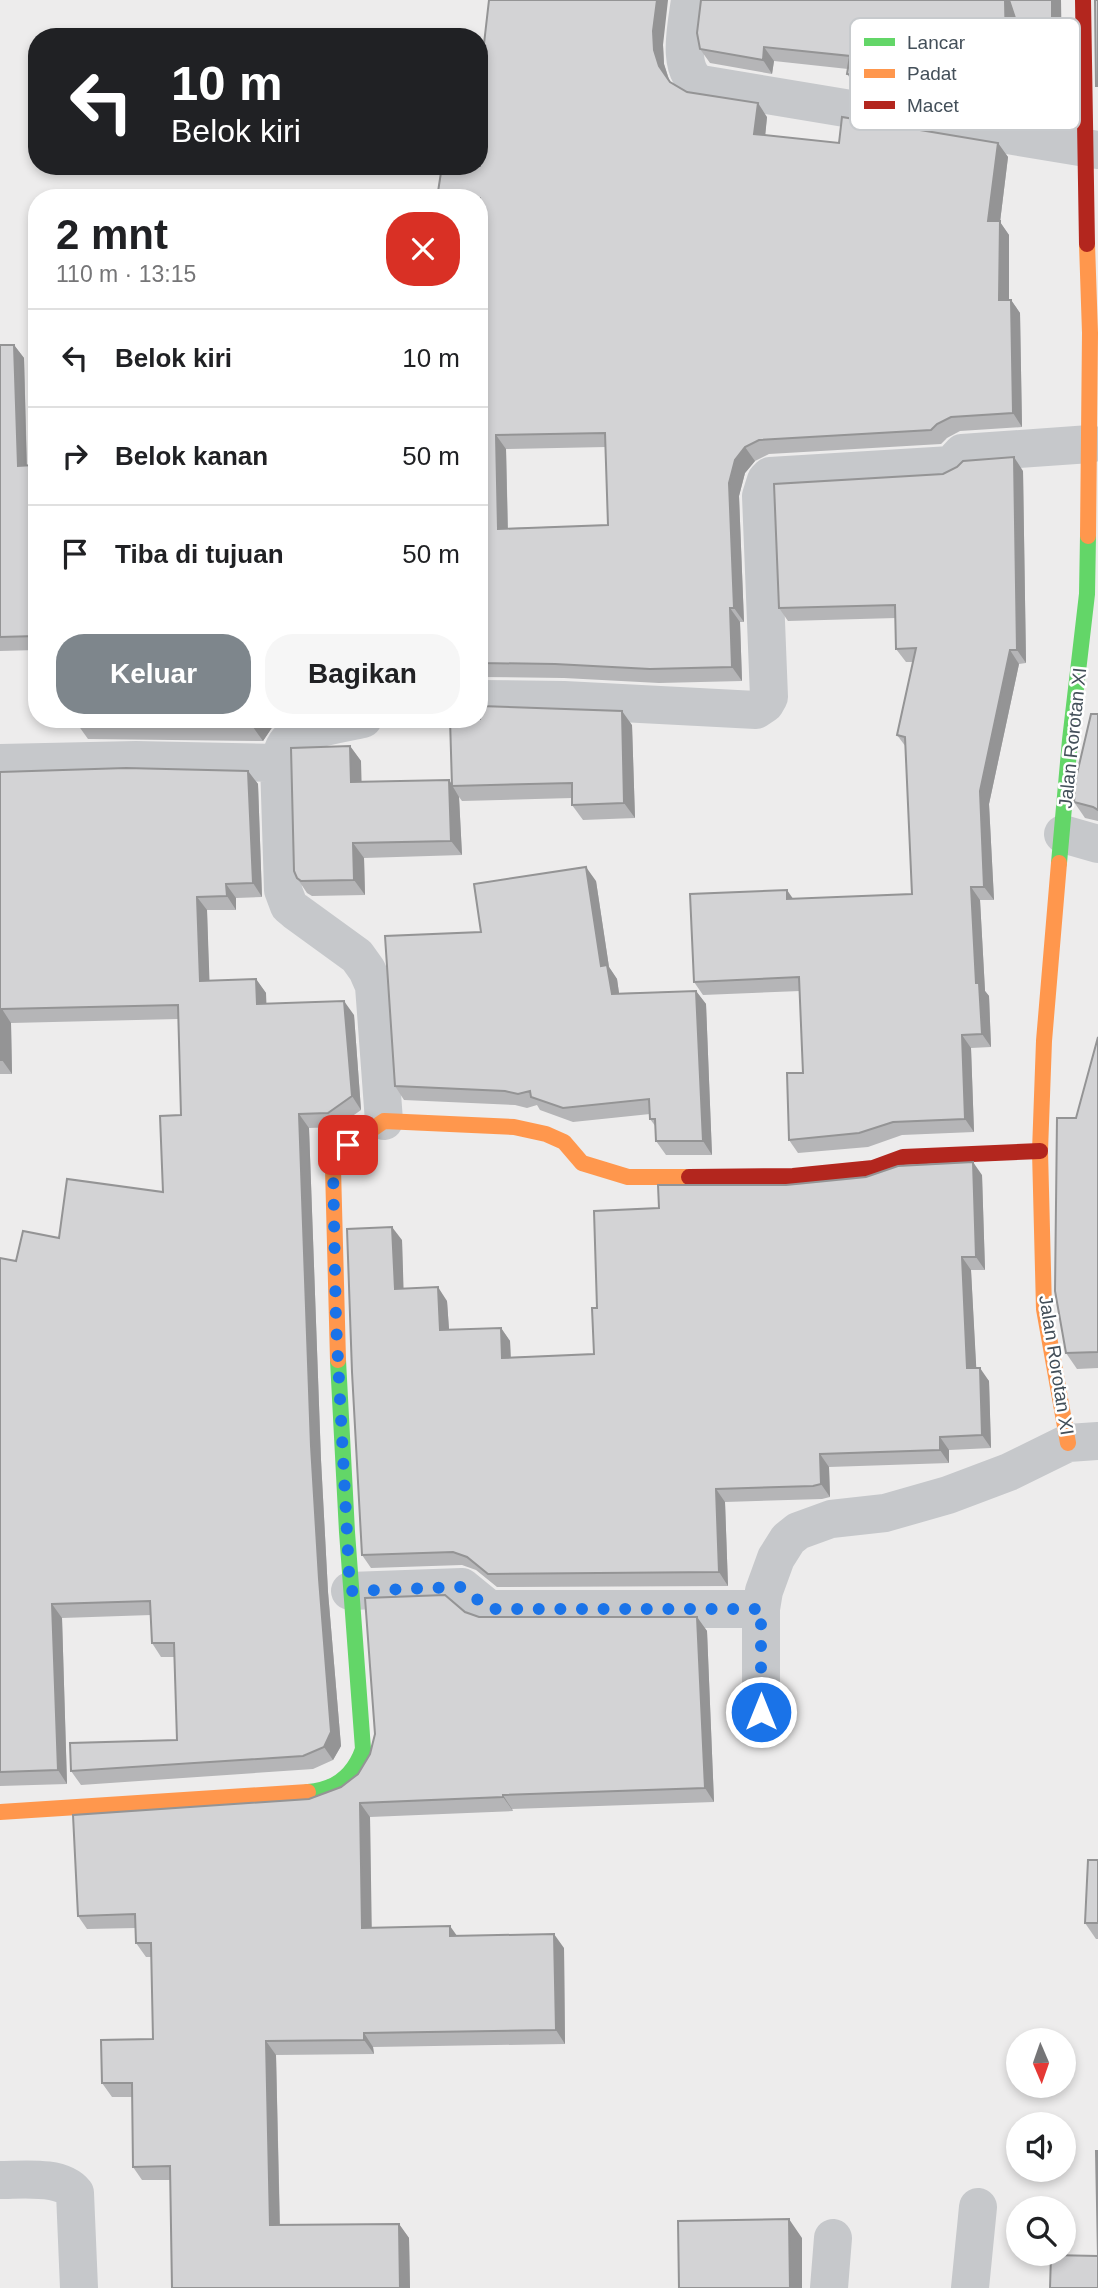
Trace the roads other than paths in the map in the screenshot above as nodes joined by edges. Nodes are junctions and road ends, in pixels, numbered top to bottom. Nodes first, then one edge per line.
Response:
1 (690, 0) edge
2 (1083, 0) edge
3 (850, 109) edge
4 (977, 130) edge
5 (1091, 149) edge
6 (1090, 444) junction
7 (1092, 594) edge
8 (488, 699) edge
9 (325, 728) edge
10 (0, 763) edge
11 (279, 763) junction
12 (1080, 839) edge
13 (384, 1121) junction
14 (1040, 1151) junction
15 (1083, 1442) edge
16 (350, 1591) junction
17 (761, 1609) junction
18 (761, 1712) dead end
19 (0, 1812) edge
20 (0, 2180) edge
21 (978, 2207) dead end
22 (834, 2238) dead end
23 (79, 2288) edge
24 (829, 2288) edge
25 (970, 2288) edge

1 - 3 street
2 - 5 street, Jalan Rorotan XI
4 - 5 street
5 - 6 street, Jalan Rorotan XI
6 - 7 street, Jalan Rorotan XI
6 - 8 street
7 - 12 street, Jalan Rorotan XI
9 - 11 street
10 - 11 street
11 - 13 street
12 - 14 street, Jalan Rorotan XI
13 - 14 street
13 - 16 street
14 - 15 street, Jalan Rorotan XI
15 - 17 street
16 - 17 street
16 - 19 street
17 - 18 street
20 - 23 street
21 - 25 street
22 - 24 street

